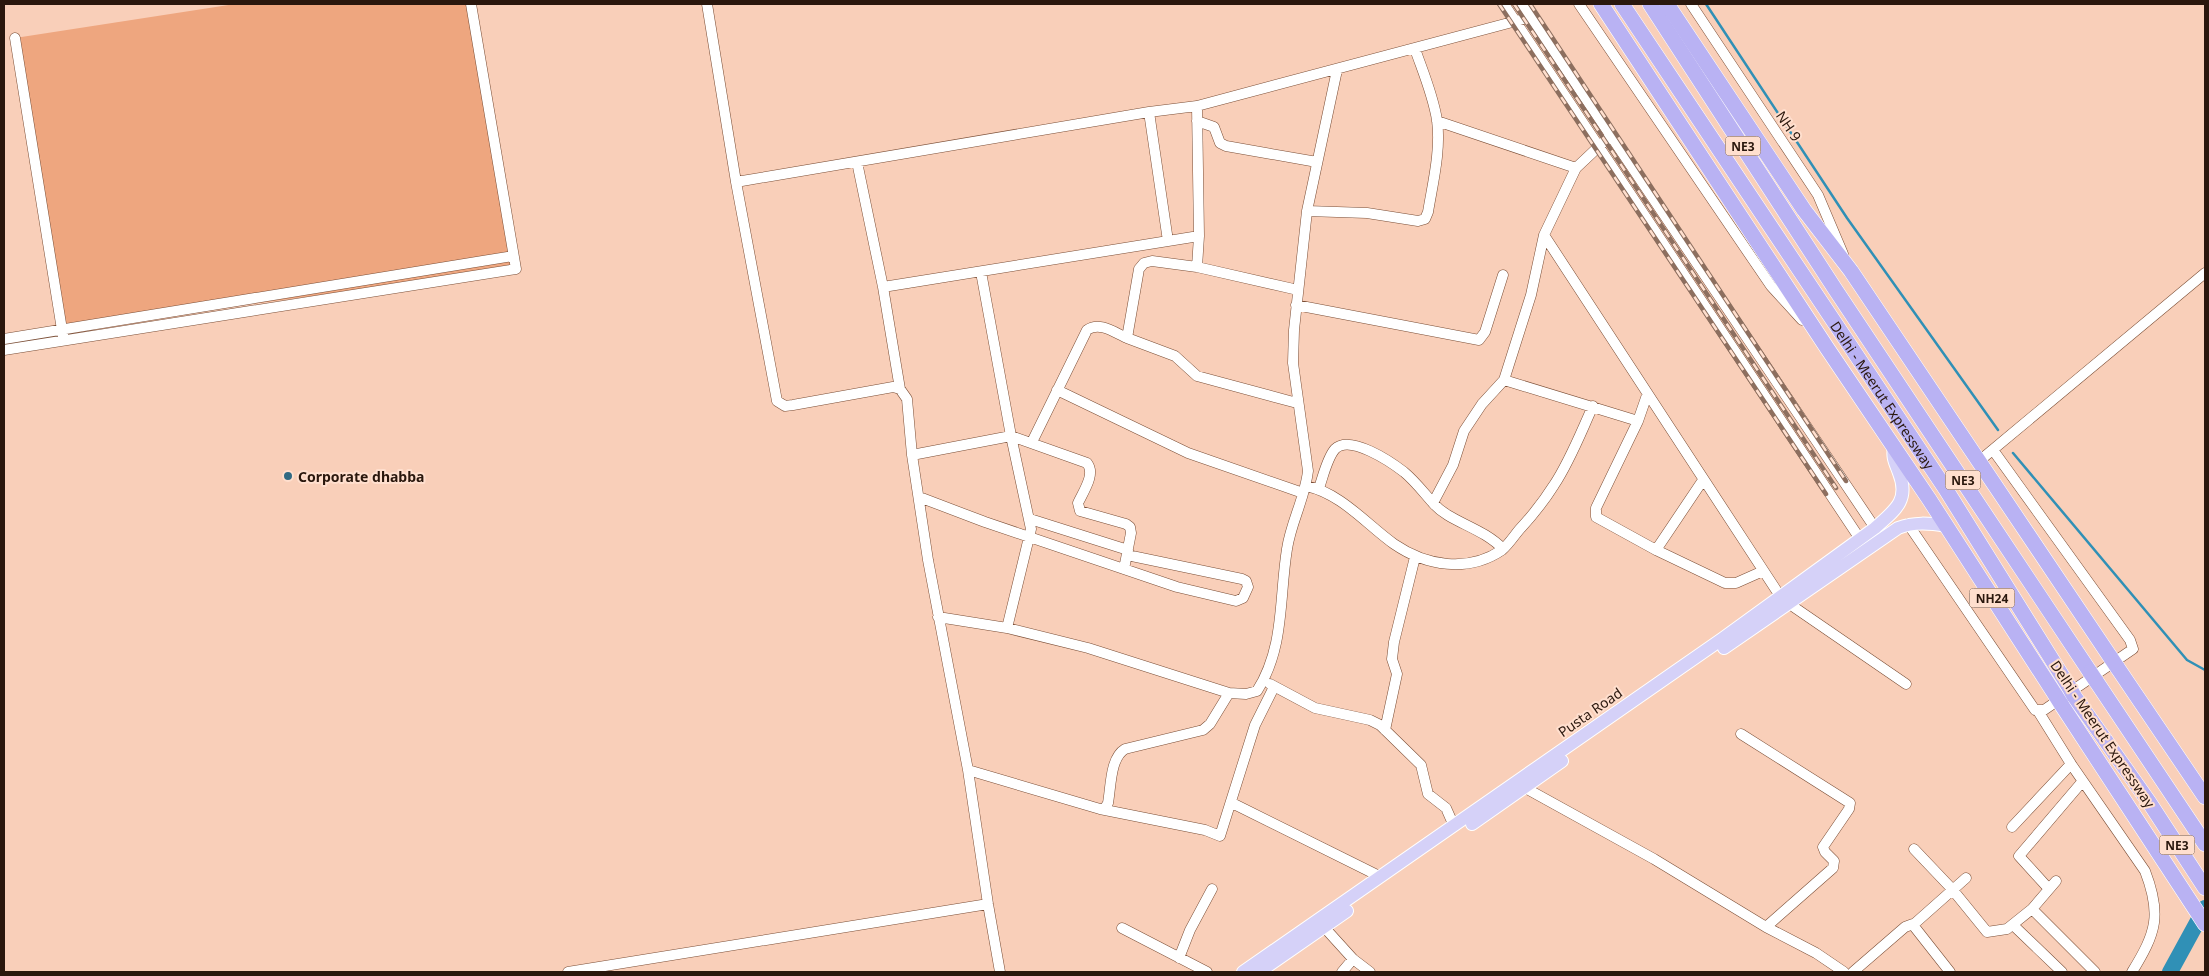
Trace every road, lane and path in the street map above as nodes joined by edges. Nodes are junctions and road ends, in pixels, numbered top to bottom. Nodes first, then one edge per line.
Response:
1 (471, 4) edge
2 (707, 4) edge
3 (1504, 4) edge
4 (1522, 4) edge
5 (1579, 4) edge
6 (1602, 4) edge
7 (1622, 4) edge
8 (1650, 4) edge
9 (1667, 4) edge
10 (1690, 4) edge
11 (1531, 18) junction
12 (1516, 22) junction
13 (15, 38) dead end
14 (1414, 49) junction
15 (1337, 70) junction
16 (1196, 106) junction
17 (1149, 112) junction
18 (1197, 121) junction
19 (1437, 121) junction
20 (1610, 136) junction
21 (1599, 145) junction
22 (857, 162) junction
23 (1317, 162) junction
24 (1576, 168) junction
25 (736, 182) junction
26 (1307, 211) junction
27 (1544, 235) junction
28 (1199, 236) junction
29 (1168, 241) junction
30 (514, 256) junction
31 (1197, 266) junction
32 (1851, 271) junction
33 (981, 272) junction
34 (2205, 273) edge
35 (1503, 275) dead end
36 (883, 288) junction
37 (1298, 290) junction
38 (1296, 305) junction
39 (62, 329) junction
40 (1127, 338) junction
41 (4, 339) edge
42 (64, 341) junction
43 (1827, 348) junction
44 (4, 350) edge
45 (1504, 380) junction
46 (900, 389) junction
47 (1057, 390) junction
48 (1647, 395) junction
49 (1297, 403) junction
50 (1593, 406) junction
51 (1638, 421) junction
52 (1011, 436) junction
53 (1032, 442) junction
54 (1894, 446) junction
55 (1993, 450) junction
56 (912, 455) junction
57 (1978, 462) junction
58 (1703, 480) junction
59 (1319, 488) junction
60 (1305, 490) junction
61 (920, 497) junction
62 (1433, 503) junction
63 (1030, 518) junction
64 (1908, 524) junction
65 (1946, 526) junction
66 (1875, 528) junction
67 (1029, 537) junction
68 (1860, 540) junction
69 (1503, 549) junction
70 (1656, 550) junction
71 (1128, 552) junction
72 (1415, 557) junction
73 (1124, 569) junction
74 (1763, 571) junction
75 (1784, 600) junction
76 (938, 617) junction
77 (1007, 628) junction
78 (1262, 680) junction
79 (1906, 684) dead end
80 (1274, 686) junction
81 (1229, 694) junction
82 (2038, 711) junction
83 (1385, 730) junction
84 (1741, 734) dead end
85 (2071, 764) junction
86 (968, 770) junction
87 (2082, 782) junction
88 (1519, 785) junction
89 (2205, 797) edge
90 (1232, 803) junction
91 (1100, 809) junction
92 (1454, 826) junction
93 (2012, 827) dead end
94 (2205, 844) edge
95 (1914, 849) dead end
96 (1381, 877) junction
97 (1966, 878) dead end
98 (2205, 888) edge
99 (1212, 889) dead end
100 (1952, 889) junction
101 (988, 904) junction
102 (2032, 909) junction
103 (1913, 924) junction
104 (2205, 924) edge
105 (2012, 925) junction
106 (1324, 927) junction
107 (1766, 927) junction
108 (1122, 928) dead end
109 (1178, 958) junction
110 (1354, 959) junction
111 (1838, 971) edge
112 (568, 972) edge
113 (1000, 972) edge
114 (1206, 972) edge
115 (1242, 972) edge
116 (1258, 972) edge
117 (1342, 972) edge
118 (1370, 972) edge
119 (1853, 972) edge
120 (1950, 972) edge
121 (2062, 972) edge
122 (2095, 972) edge
123 (2132, 972) edge

1 - 30 street
2 - 25 street
3 - 12 street
4 - 11 street
5 - 43 street
6 - 43 highway
7 - 98 highway, Delhi - Meerut Expressway / NE3
8 - 94 highway, Delhi - Meerut Expressway / NE3
9 - 32 highway
10 - 32 street, NH 9
11 - 12 street
11 - 20 street
12 - 14 street
12 - 21 street
13 - 39 street
14 - 15 street
14 - 19 street
15 - 16 street
15 - 23 street
16 - 17 street
16 - 18 street
17 - 22 street
17 - 29 street
18 - 23 street
18 - 28 street
19 - 24 street
19 - 26 street
20 - 21 street
20 - 66 street
21 - 24 street
21 - 68 street
22 - 25 street
22 - 36 street
23 - 26 street
24 - 27 street
25 - 46 street
26 - 37 street
27 - 45 street
27 - 48 street
28 - 29 street
28 - 31 street
29 - 33 street
30 - 39 street
30 - 42 street
31 - 37 street
31 - 40 street
32 - 57 highway
33 - 36 street
33 - 52 street
34 - 55 street
35 - 38 street
36 - 46 street
37 - 38 street
38 - 49 street
39 - 41 street
39 - 42 street
40 - 47 street
40 - 49 street
42 - 44 street
43 - 54 highway
45 - 50 street
45 - 62 street
46 - 56 street
47 - 53 street
47 - 60 street
48 - 51 street
48 - 58 street
49 - 60 street
50 - 51 street
50 - 69 street
51 - 70 street
52 - 53 street
52 - 56 street
52 - 63 street
53 - 71 street
54 - 65 highway, NH24
54 - 66 main road, Pusta Road
55 - 57 street
55 - 82 street
56 - 61 street
57 - 89 highway
58 - 70 street
58 - 74 street
59 - 60 street
59 - 62 street
59 - 72 street
60 - 78 street
61 - 67 street
61 - 76 street
62 - 69 street
63 - 67 street
63 - 71 street
64 - 65 main road, Pusta Road
64 - 75 main road, Pusta Road
64 - 82 street
65 - 104 highway, NH24
66 - 68 main road, Pusta Road
67 - 73 street
67 - 77 street
68 - 75 main road, Pusta Road
69 - 72 street
70 - 74 street
71 - 73 street
71 - 73 street
72 - 83 street
74 - 75 street
75 - 79 street
75 - 88 main road, Pusta Road
76 - 77 street
76 - 86 street
77 - 81 street
78 - 80 street
78 - 81 street
80 - 83 street
80 - 90 street
81 - 91 street
82 - 85 street
83 - 92 street
84 - 107 street
85 - 87 street
85 - 93 street
86 - 91 street
86 - 101 street
87 - 102 street
87 - 123 street
88 - 92 main road, Pusta Road
88 - 106 main road, Pusta Road
88 - 107 street
90 - 91 street
90 - 96 street
92 - 96 main road, Pusta Road
95 - 100 street
96 - 115 main road, Pusta Road
97 - 100 street
99 - 109 street
100 - 103 street
100 - 105 street
101 - 112 street
101 - 113 street
102 - 105 street
102 - 122 street
103 - 119 street
103 - 120 street
105 - 121 street
106 - 110 street
106 - 116 main road, Pusta Road
107 - 111 street
108 - 109 street
109 - 114 street
110 - 117 street
110 - 118 street

